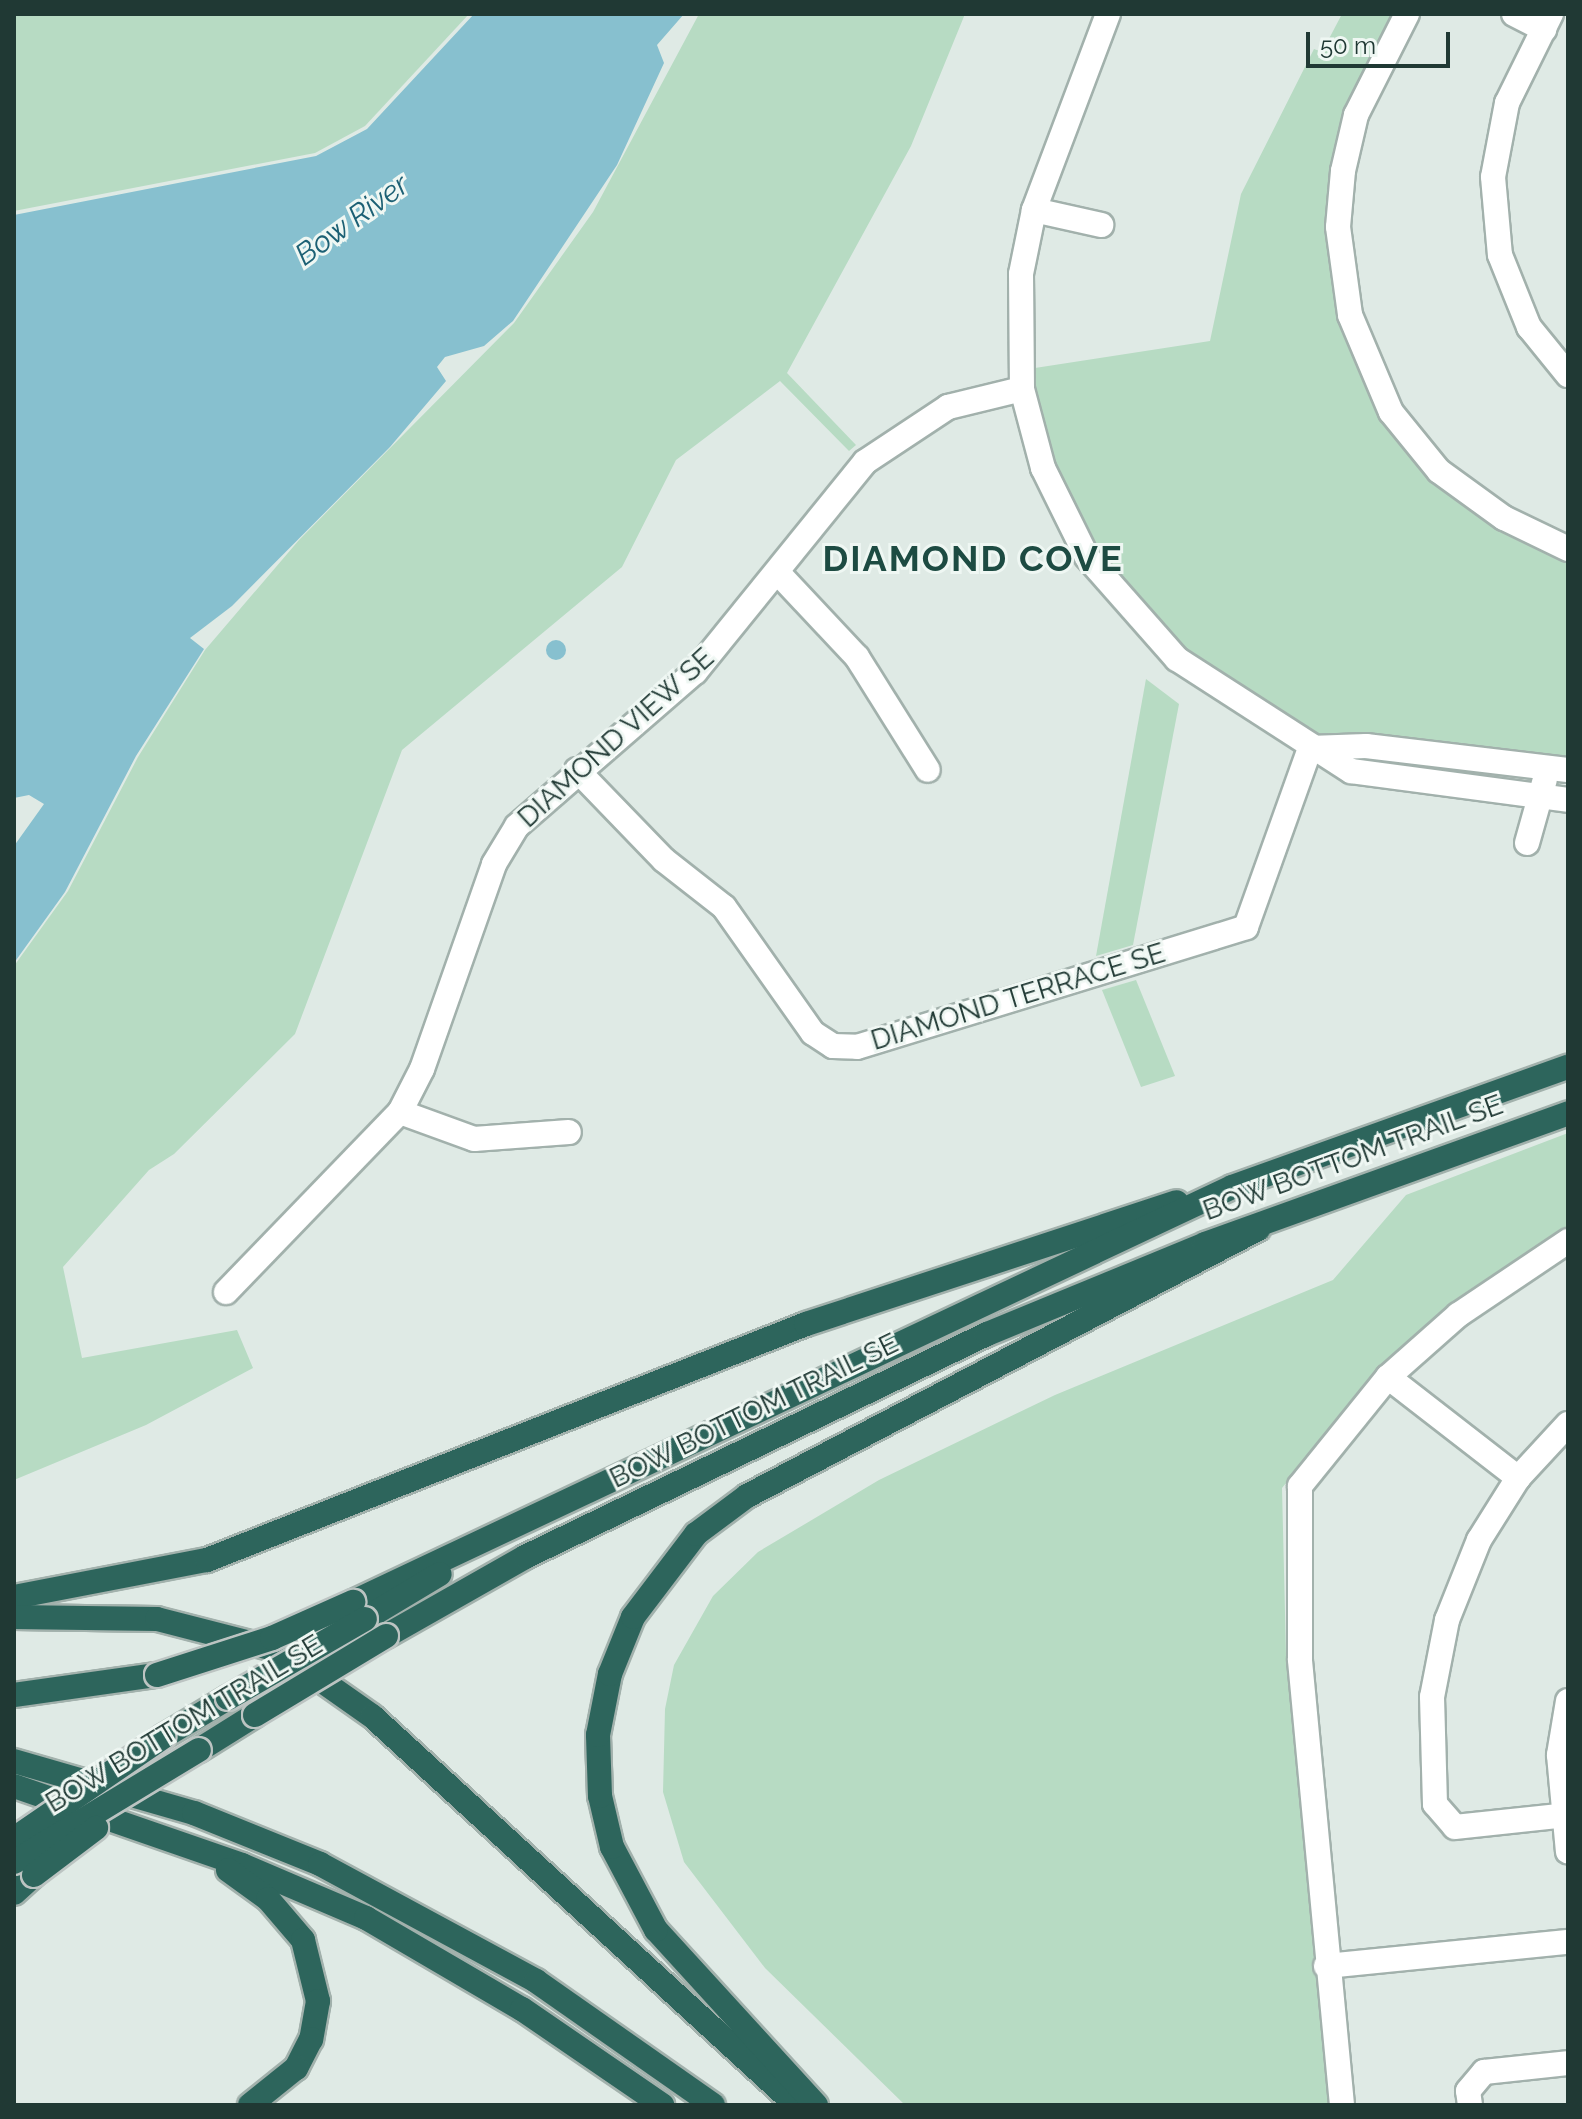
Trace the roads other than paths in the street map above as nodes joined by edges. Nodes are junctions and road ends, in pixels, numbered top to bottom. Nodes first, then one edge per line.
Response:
1 (1108, 14) edge
2 (1407, 14) edge
3 (1514, 14) edge
4 (1548, 22) edge
5 (1034, 210) junction
6 (1101, 225) dead end
7 (1568, 375) edge
8 (1022, 389) junction
9 (1568, 549) edge
10 (779, 574) junction
11 (1310, 748) junction
12 (1558, 767) edge
13 (577, 770) junction
14 (928, 770) dead end
15 (1543, 794) junction
16 (1568, 800) edge
17 (1527, 843) dead end
18 (1568, 1067) edge
19 (400, 1112) junction
20 (1568, 1113) edge
21 (569, 1132) dead end
22 (1232, 1187) junction
23 (1258, 1229) junction
24 (1568, 1241) edge
25 (226, 1292) dead end
26 (1388, 1377) junction
27 (1568, 1424) edge
28 (1518, 1478) junction
29 (14, 1597) edge
30 (359, 1610) junction
31 (14, 1617) edge
32 (14, 1695) edge
33 (1568, 1701) edge
34 (14, 1761) edge
35 (14, 1786) edge
36 (1566, 1815) edge
37 (14, 1839) edge
38 (195, 1849) junction
39 (1568, 1852) edge
40 (24, 1868) edge
41 (14, 1893) edge
42 (1568, 1942) edge
43 (1326, 1966) junction
44 (1568, 2063) edge
45 (250, 2105) edge
46 (662, 2105) edge
47 (713, 2105) edge
48 (796, 2105) edge
49 (816, 2105) edge
50 (1342, 2105) edge
51 (1470, 2105) edge

1 - 5 street
2 - 9 street
3 - 4 street
4 - 7 street
5 - 6 street
5 - 8 street
8 - 10 street, DIAMOND VIEW SE
8 - 11 street
10 - 13 street, DIAMOND VIEW SE
10 - 14 street
11 - 12 street
11 - 13 street, DIAMOND TERRACE SE
11 - 15 street
12 - 15 street
13 - 19 street, DIAMOND VIEW SE
15 - 16 street
15 - 17 street
18 - 22 highway, BOW BOTTOM TRAIL SE
19 - 21 street
19 - 25 street, DIAMOND VIEW SE
20 - 23 highway, BOW BOTTOM TRAIL SE
22 - 29 highway
22 - 30 highway, BOW BOTTOM TRAIL SE
23 - 40 highway, BOW BOTTOM TRAIL SE, bridge
23 - 49 highway
24 - 26 street
26 - 28 street
26 - 43 street
27 - 28 street
28 - 36 street
30 - 32 highway, BOW BOTTOM TRAIL SE, bridge
30 - 37 highway, bridge
31 - 48 highway
33 - 36 street
34 - 47 highway
35 - 38 highway
36 - 39 street
38 - 45 highway
38 - 46 highway
40 - 41 highway, BOW BOTTOM TRAIL SE
42 - 43 street
43 - 50 street
44 - 51 street

